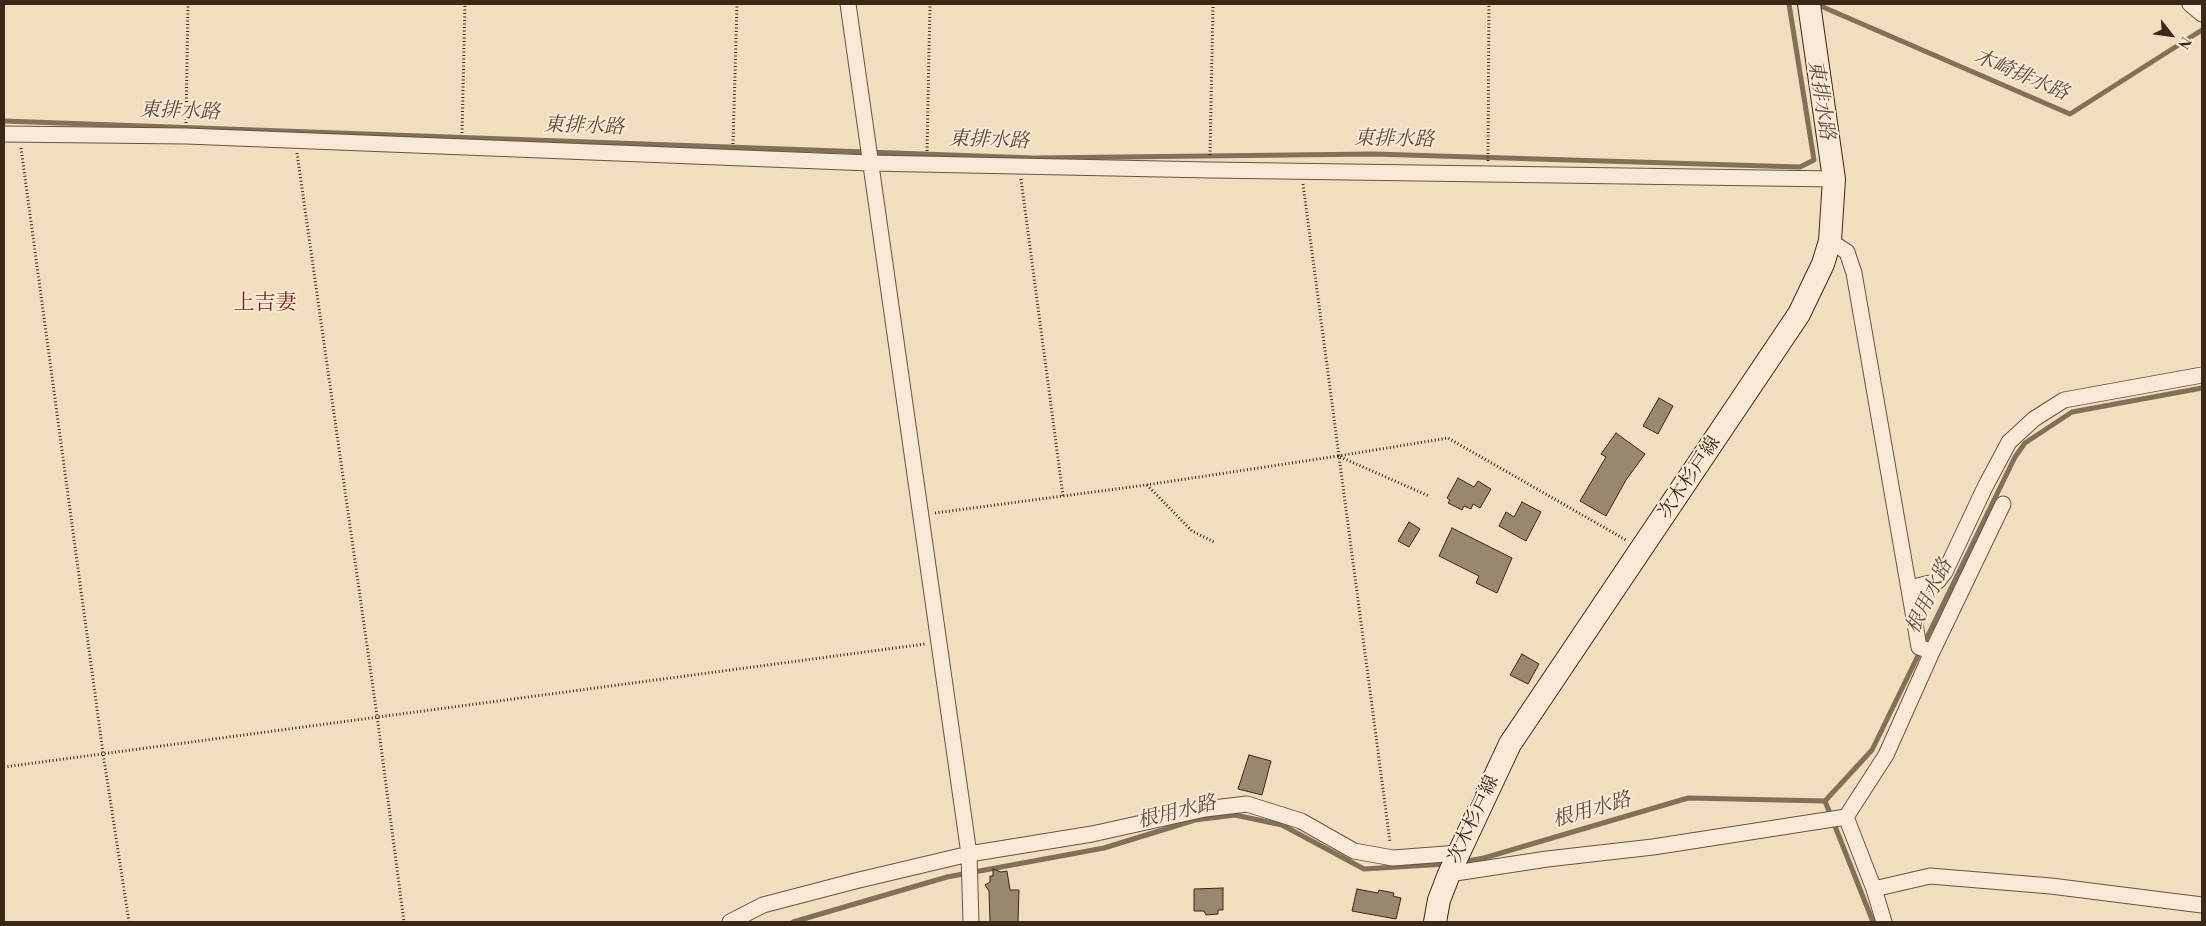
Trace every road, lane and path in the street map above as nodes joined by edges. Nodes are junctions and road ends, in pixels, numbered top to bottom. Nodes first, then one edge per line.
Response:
1 (188, 4) edge
2 (464, 4) edge
3 (737, 4) edge
4 (848, 4) edge
5 (930, 4) edge
6 (1213, 4) edge
7 (1489, 4) edge
8 (1810, 4) edge
9 (2190, 4) edge
10 (2202, 14) edge
11 (4, 134) edge
12 (20, 135) junction
13 (186, 136) junction
14 (295, 140) junction
15 (461, 147) junction
16 (733, 158) junction
17 (870, 163) junction
18 (926, 164) junction
19 (1019, 166) junction
20 (1210, 170) junction
21 (1301, 171) junction
22 (1488, 174) junction
23 (1834, 179) junction
24 (1830, 240) junction
25 (2202, 375) edge
26 (1338, 456) junction
27 (1146, 485) junction
28 (1063, 496) junction
29 (1429, 496) dead end
30 (2003, 504) dead end
31 (920, 515) junction
32 (1214, 542) dead end
33 (1642, 549) junction
34 (1909, 588) junction
35 (938, 643) junction
36 (1926, 650) junction
37 (377, 716) junction
38 (103, 753) junction
39 (4, 767) edge
40 (1846, 817) junction
41 (1459, 853) junction
42 (969, 854) junction
43 (1392, 858) junction
44 (1449, 874) junction
45 (1874, 889) junction
46 (2202, 905) edge
47 (129, 922) edge
48 (404, 922) edge
49 (730, 922) edge
50 (971, 922) edge
51 (1435, 922) edge
52 (1884, 922) edge

1 - 13 path
2 - 15 path
3 - 16 path
4 - 17 street
5 - 18 path
6 - 20 path
7 - 22 path
8 - 23 main road, 次木杉戸線
9 - 10 street
11 - 12 street
12 - 13 street
12 - 38 path
13 - 14 street
14 - 15 street
14 - 37 path
15 - 16 street
16 - 17 street
17 - 18 street
17 - 31 street
18 - 19 street
19 - 20 street
19 - 28 path
20 - 21 street
21 - 22 street
21 - 26 path
22 - 23 street
23 - 24 main road, 次木杉戸線
24 - 33 main road, 次木杉戸線
24 - 34 street
25 - 34 street
26 - 27 path
26 - 29 path
26 - 33 path
26 - 43 path
27 - 28 path
27 - 32 path
28 - 31 path
30 - 36 street
31 - 35 street
33 - 41 main road, 次木杉戸線
34 - 36 street
35 - 37 path
35 - 42 street
36 - 40 street
37 - 38 path
37 - 48 path
38 - 39 path
38 - 47 path
40 - 44 street
40 - 45 street
41 - 43 street
41 - 44 main road, 次木杉戸線
42 - 43 street
42 - 49 street
42 - 50 street
44 - 51 main road, 次木杉戸線
45 - 46 street
45 - 52 street

